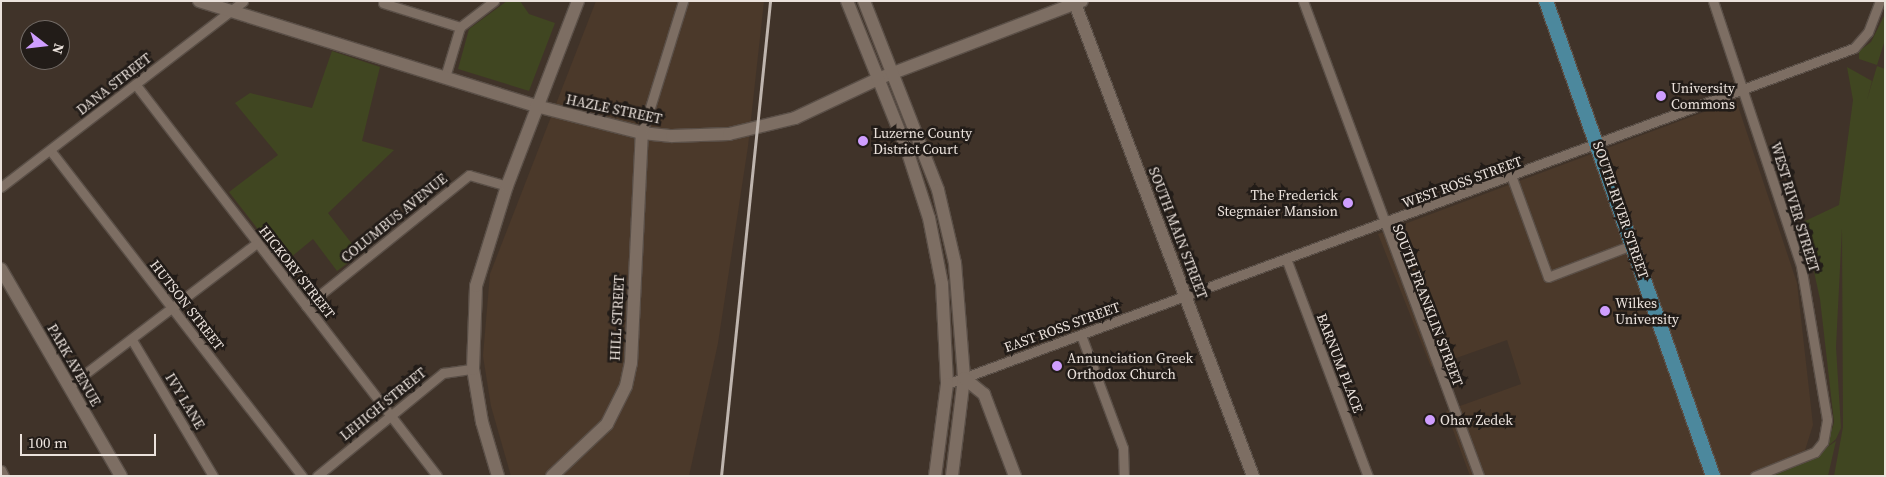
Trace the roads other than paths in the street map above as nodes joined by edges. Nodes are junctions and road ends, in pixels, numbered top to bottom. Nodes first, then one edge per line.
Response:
1 (199, 1) edge
2 (243, 1) edge
3 (494, 1) edge
4 (578, 1) edge
5 (683, 1) edge
6 (847, 1) edge
7 (864, 1) edge
8 (1303, 1) edge
9 (1546, 1) edge
10 (1713, 1) edge
11 (1880, 1) edge
12 (384, 2) edge
13 (1077, 3) edge
14 (229, 10) junction
15 (460, 27) junction
16 (896, 73) junction
17 (445, 77) junction
18 (880, 78) junction
19 (136, 85) junction
20 (1745, 89) junction
21 (536, 106) junction
22 (642, 133) junction
23 (1599, 146) junction
24 (50, 150) junction
25 (1512, 178) junction
26 (507, 186) junction
27 (1, 187) edge
28 (1382, 225) junction
29 (257, 243) junction
30 (1632, 245) junction
31 (1287, 261) junction
32 (1, 269) edge
33 (1187, 297) junction
34 (306, 306) junction
35 (173, 309) junction
36 (1081, 335) junction
37 (132, 340) junction
38 (473, 369) junction
39 (964, 378) junction
40 (947, 384) junction
41 (69, 386) junction
42 (390, 415) junction
43 (1, 470) edge
44 (4, 476) edge
45 (121, 476) edge
46 (213, 476) edge
47 (302, 476) edge
48 (316, 476) edge
49 (437, 476) edge
50 (498, 476) edge
51 (552, 476) edge
52 (935, 476) edge
53 (952, 476) edge
54 (1015, 476) edge
55 (1124, 476) edge
56 (1253, 476) edge
57 (1368, 476) edge
58 (1479, 476) edge
59 (1714, 476) edge
60 (1755, 476) edge

1 - 14 main road, HAZLE STREET
2 - 14 street, DANA STREET
3 - 15 street
4 - 21 main road
5 - 22 street
6 - 18 main road
7 - 16 main road
8 - 28 street, SOUTH FRANKLIN STREET
9 - 23 main road, SOUTH RIVER STREET
10 - 20 street, WEST RIVER STREET
11 - 20 street, WEST ROSS STREET
12 - 15 street
13 - 16 main road, HAZLE STREET
13 - 33 main road, SOUTH MAIN STREET
14 - 17 main road, HAZLE STREET
14 - 19 street, DANA STREET
15 - 17 street
16 - 18 main road, HAZLE STREET
16 - 39 main road
17 - 21 main road, HAZLE STREET
18 - 22 main road, HAZLE STREET
18 - 40 main road
19 - 24 street, DANA STREET
19 - 29 street, HICKORY STREET
20 - 23 street, WEST ROSS STREET
20 - 60 street, WEST RIVER STREET
21 - 22 main road, HAZLE STREET
21 - 26 main road
22 - 51 main road, HILL STREET
23 - 25 street, WEST ROSS STREET
23 - 30 main road, SOUTH RIVER STREET
24 - 27 street, DANA STREET
24 - 35 street, HUTSON STREET
25 - 28 street, WEST ROSS STREET
25 - 30 street
26 - 34 street, COLUMBUS AVENUE
26 - 38 main road
28 - 31 street, WEST ROSS STREET
28 - 58 street, SOUTH FRANKLIN STREET
29 - 34 street, HICKORY STREET
29 - 35 street
30 - 59 main road, SOUTH RIVER STREET
31 - 33 street, WEST ROSS STREET
31 - 57 street, BARNUM PLACE
32 - 41 main road, PARK AVENUE
33 - 36 street, EAST ROSS STREET
33 - 56 main road, SOUTH MAIN STREET
34 - 42 street, HICKORY STREET
35 - 37 street
35 - 47 street, HUTSON STREET
36 - 39 street, EAST ROSS STREET
36 - 55 street
37 - 41 street
37 - 46 street, IVY LANE
38 - 42 street, LEHIGH STREET
38 - 50 main road
39 - 40 street, EAST ROSS STREET
39 - 53 main road
39 - 54 main road
40 - 52 main road
41 - 45 main road, PARK AVENUE
42 - 48 street, LEHIGH STREET
42 - 49 street, HICKORY STREET
43 - 44 street

